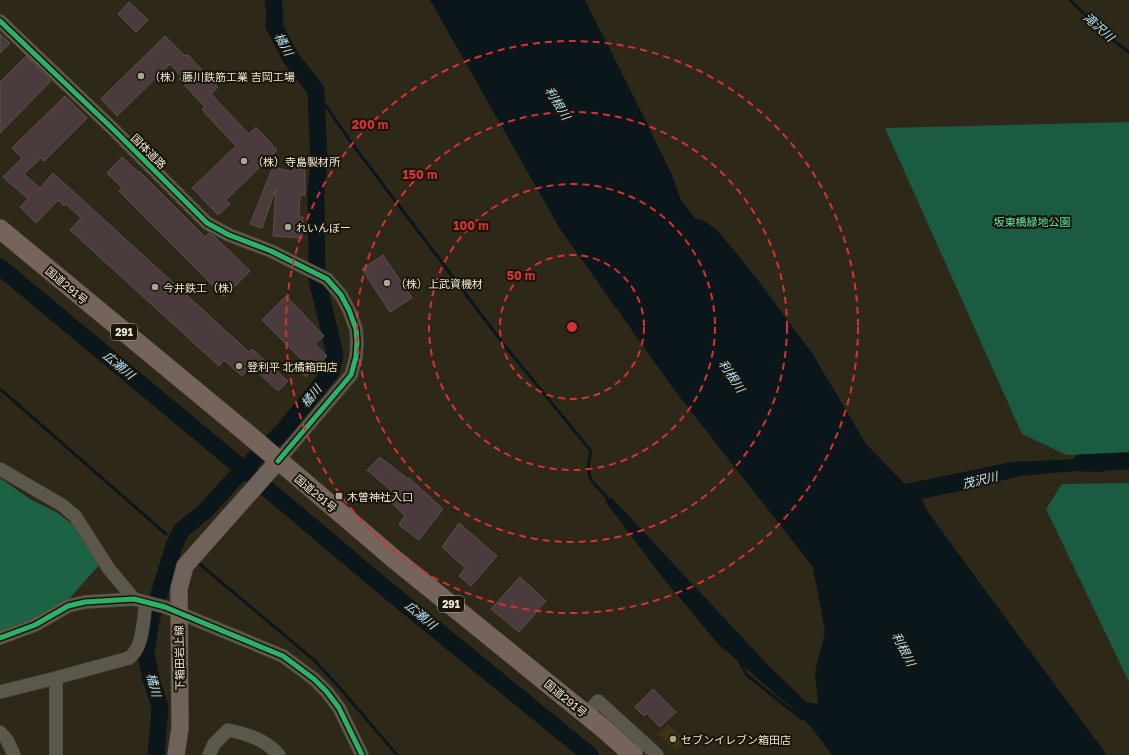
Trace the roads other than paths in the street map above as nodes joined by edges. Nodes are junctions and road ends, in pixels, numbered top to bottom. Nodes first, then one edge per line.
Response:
1 (0, 21) edge
2 (0, 229) edge
3 (271, 463) junction
4 (0, 469) edge
5 (143, 601) junction
6 (172, 610) junction
7 (0, 638) edge
8 (56, 678) junction
9 (0, 692) edge
10 (0, 732) edge
11 (636, 750) edge
12 (14, 755) edge
13 (56, 755) edge
14 (176, 755) edge
15 (208, 755) edge
16 (279, 755) edge
17 (362, 755) edge
18 (657, 755) edge

1 - 3 street, 国体道路
2 - 3 highway, 国道291号 / 291
3 - 6 main road, 下箱田岩上線
3 - 11 highway, 国道291号 / 291
4 - 5 street
5 - 6 street
5 - 7 street
5 - 8 street
6 - 14 main road, 下箱田岩上線
6 - 17 street
8 - 9 street
8 - 13 street
10 - 12 street
11 - 18 street
15 - 16 street

